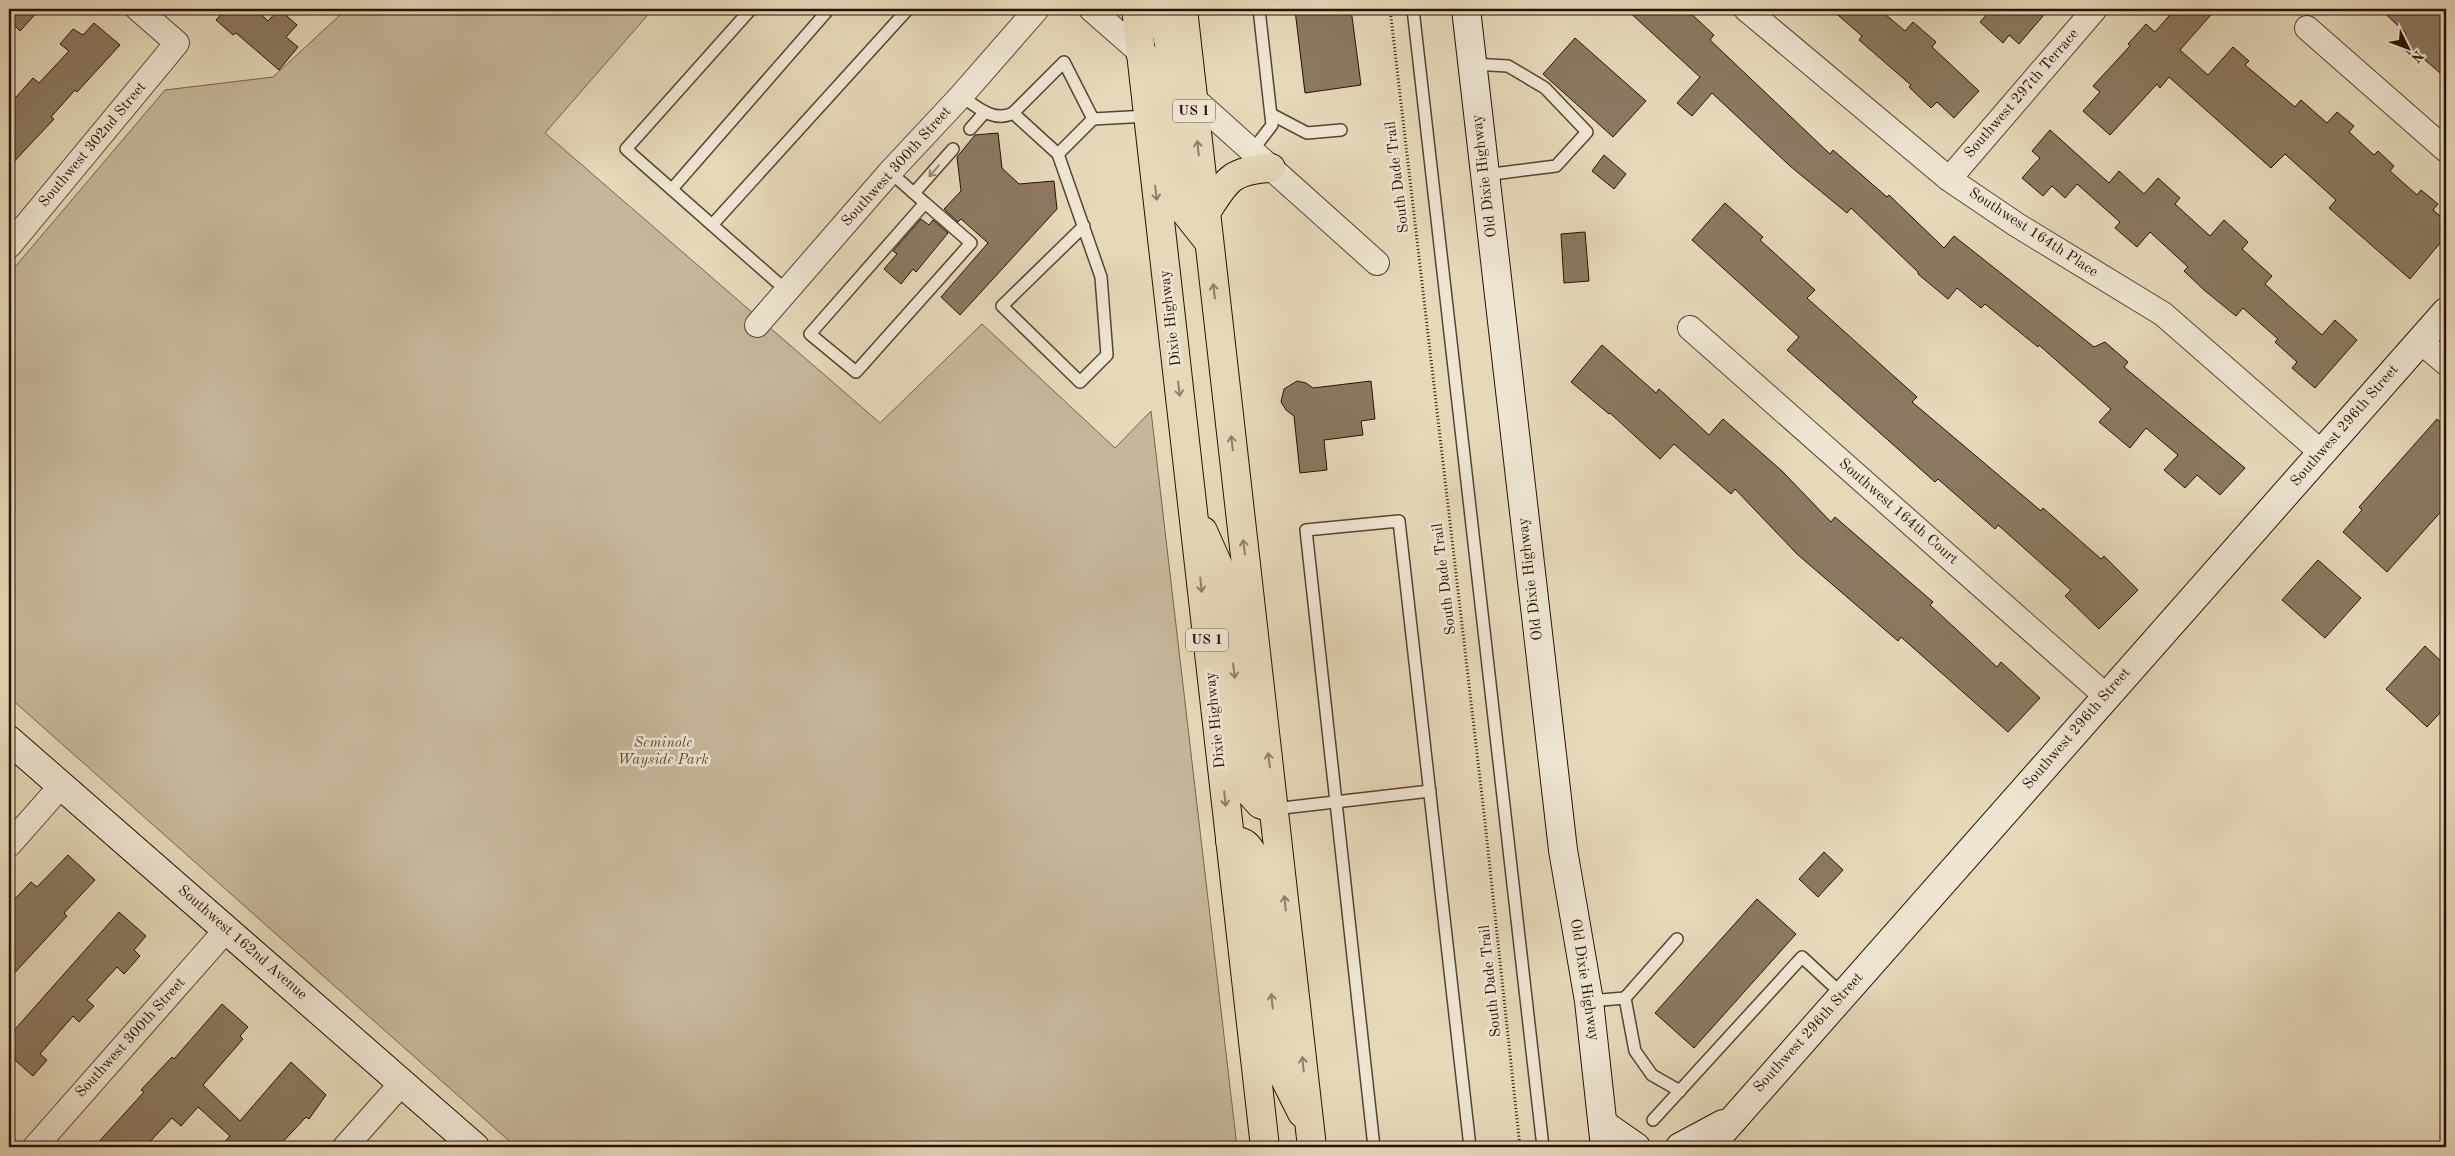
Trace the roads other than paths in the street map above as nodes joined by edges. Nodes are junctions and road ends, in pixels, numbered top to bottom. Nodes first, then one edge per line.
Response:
1 (138, 9) edge
2 (751, 9) edge
3 (829, 9) edge
4 (908, 9) edge
5 (1037, 9) edge
6 (1091, 9) edge
7 (1136, 9) edge
8 (1161, 9) edge
9 (1183, 9) edge
10 (1258, 9) edge
11 (1413, 9) edge
12 (1466, 9) edge
13 (1746, 9) edge
14 (2095, 9) edge
15 (2307, 28) dead end
16 (1140, 52) junction
17 (1472, 64) junction
18 (961, 96) junction
19 (1193, 98) junction
20 (985, 112) junction
21 (1013, 113) junction
22 (1271, 114) junction
23 (1148, 116) junction
24 (1092, 119) junction
25 (970, 130) dead end
26 (1341, 130) dead end
27 (953, 149) dead end
28 (2446, 150) edge
29 (1058, 154) junction
30 (1261, 159) junction
31 (890, 172) junction
32 (1485, 175) junction
33 (1950, 179) junction
34 (672, 189) junction
35 (914, 194) junction
36 (925, 203) junction
37 (1205, 214) junction
38 (712, 225) junction
39 (1084, 226) junction
40 (1208, 241) junction
41 (9, 246) edge
42 (1377, 263) dead end
43 (787, 291) junction
44 (2446, 312) edge
45 (757, 325) dead end
46 (1690, 328) dead end
47 (2420, 341) junction
48 (2446, 363) edge
49 (2322, 453) junction
50 (1192, 506) junction
51 (2106, 696) junction
52 (9, 740) edge
53 (60, 787) junction
54 (1430, 791) junction
55 (1336, 800) junction
56 (1274, 809) junction
57 (1230, 840) junction
58 (9, 845) edge
59 (227, 929) junction
60 (1677, 940) dead end
61 (1843, 995) junction
62 (1624, 998) junction
63 (1589, 1001) junction
64 (402, 1083) junction
65 (1680, 1091) junction
66 (1733, 1119) junction
67 (1653, 1120) dead end
68 (1604, 1136) edge
69 (1311, 1139) edge
70 (1266, 1143) edge
71 (34, 1147) edge
72 (345, 1147) edge
73 (475, 1147) edge
74 (1374, 1147) edge
75 (1470, 1147) edge
76 (1543, 1147) edge
77 (1636, 1147) edge
78 (1680, 1147) edge
79 (1709, 1147) edge

1 - 41 street, Southwest 302nd Street
2 - 34 lane
3 - 34 lane
4 - 38 lane
5 - 18 street, Southwest 300th Street
6 - 16 street
7 - 16 highway, US 1
8 - 19 highway
9 - 19 highway, US 1
10 - 22 lane
11 - 76 lane
12 - 17 street, Old Dixie Highway
13 - 33 street, Southwest 164th Place
14 - 33 street, Southwest 297th Terrace
15 - 28 street
16 - 23 highway, US 1
16 - 40 highway
17 - 32 street, Old Dixie Highway
17 - 32 lane
18 - 20 lane
18 - 31 street, Southwest 300th Street
19 - 30 street
37 -> 19 highway, US 1
20 - 21 lane
20 - 25 lane
21 - 24 lane
21 - 29 lane
22 - 26 lane
22 - 30 lane
23 - 24 lane
23 -> 50 highway, Dixie Highway / US 1
24 - 29 lane
27 -> 35 lane
29 - 39 lane
30 - 37 highway
30 - 42 street
31 - 35 lane
31 - 43 street, Southwest 300th Street
32 - 63 street, Old Dixie Highway
33 - 49 street, Southwest 164th Place
34 - 38 lane
35 - 36 lane
36 - 36 lane
37 - 40 highway, US 1
38 - 43 lane
39 - 39 lane
56 -> 40 highway, US 1
43 - 45 street, Southwest 300th Street
44 - 47 street, Southwest 296th Street
46 - 51 street, Southwest 164th Court
47 - 48 street
47 - 49 street, Southwest 296th Street
49 - 51 street, Southwest 296th Street
50 -> 56 highway
50 -> 57 highway, Dixie Highway / US 1
51 - 61 street, Southwest 296th Street
52 - 53 street, Southwest 162nd Avenue
53 - 58 street
53 - 59 street, Southwest 162nd Avenue
54 - 55 lane
54 - 55 lane
54 - 75 lane
55 - 56 lane
55 - 74 lane
69 -> 56 highway, US 1
69 -> 57 highway
57 - 70 highway, Dixie Highway / US 1
59 - 64 street, Southwest 162nd Avenue
59 - 71 street, Southwest 300th Street
60 - 62 lane
61 - 65 lane
61 - 66 street, Southwest 296th Street
62 - 63 lane
62 - 65 lane
63 - 68 street, Old Dixie Highway
64 - 72 street
64 - 73 street, Southwest 162nd Avenue
65 - 67 lane
66 - 78 street
66 - 79 street, Southwest 296th Street
68 - 77 street

